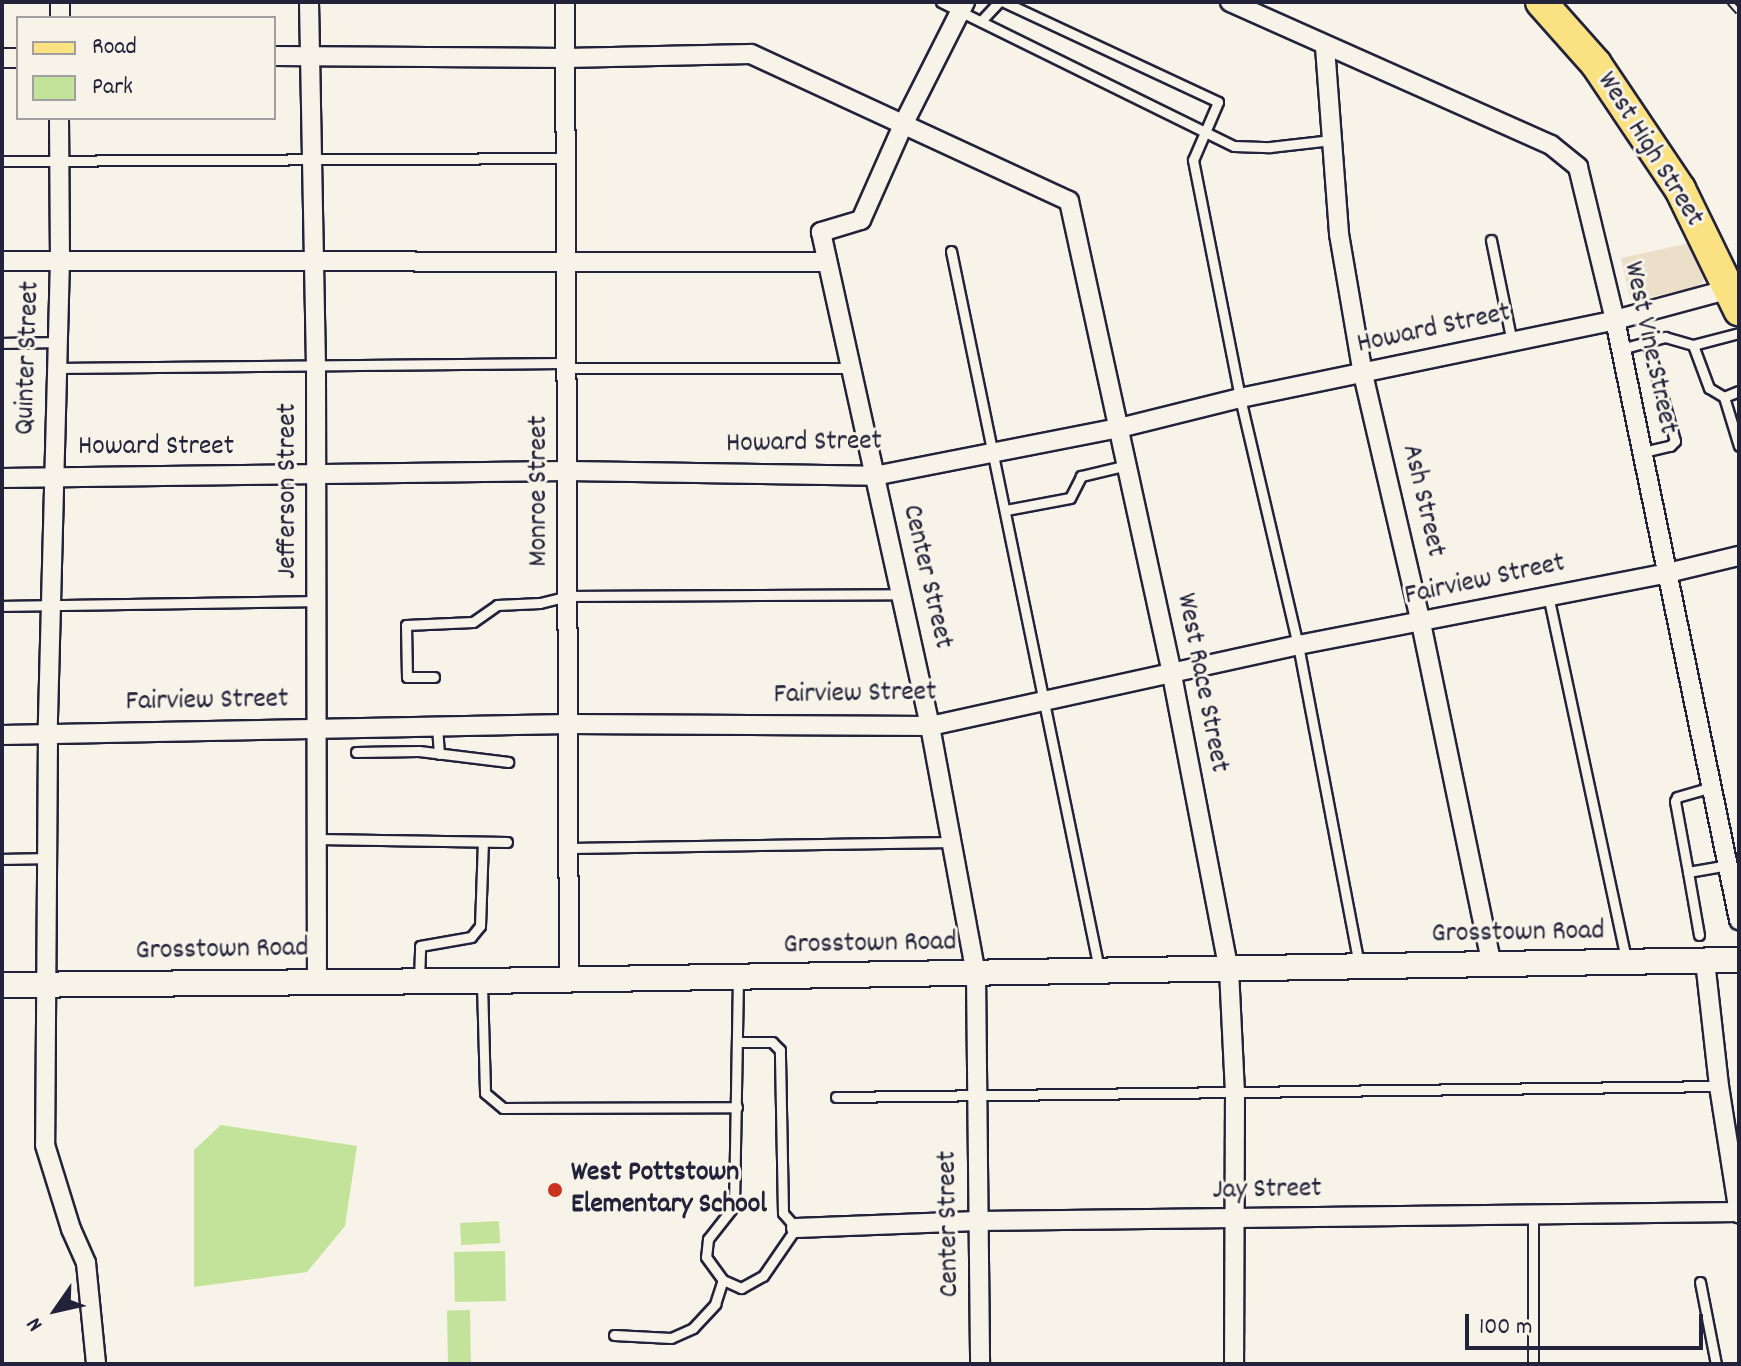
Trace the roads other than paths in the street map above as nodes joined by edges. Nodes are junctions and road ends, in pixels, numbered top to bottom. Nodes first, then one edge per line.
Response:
1 (309, 2) edge
2 (565, 2) edge
3 (941, 2) edge
4 (1002, 2) edge
5 (1230, 2) edge
6 (1541, 2) edge
7 (963, 7) edge
8 (981, 21) junction
9 (1325, 47) junction
10 (310, 55) junction
11 (276, 56) edge
12 (565, 58) junction
13 (59, 120) edge
14 (904, 123) junction
15 (1206, 131) junction
16 (1332, 140) junction
17 (566, 158) junction
18 (2, 161) edge
19 (59, 161) junction
20 (313, 161) junction
21 (1491, 240) dead end
22 (951, 251) dead end
23 (60, 260) junction
24 (568, 260) junction
25 (2, 261) edge
26 (315, 261) junction
27 (826, 262) junction
28 (1734, 299) edge
29 (1615, 320) junction
30 (1739, 333) edge
31 (57, 342) junction
32 (1512, 342) junction
33 (1647, 342) junction
34 (2, 343) edge
35 (1693, 345) junction
36 (1621, 349) junction
37 (316, 366) junction
38 (568, 366) junction
39 (56, 368) junction
40 (850, 368) junction
41 (1363, 374) junction
42 (1739, 391) edge
43 (1724, 397) junction
44 (1240, 398) junction
45 (1119, 428) junction
46 (1739, 446) edge
47 (994, 451) junction
48 (1643, 452) junction
49 (1127, 465) junction
50 (568, 471) junction
51 (317, 475) junction
52 (874, 476) junction
53 (53, 477) junction
54 (2, 478) edge
55 (1006, 510) junction
56 (1739, 556) edge
57 (1668, 573) junction
58 (901, 594) junction
59 (1548, 595) junction
60 (569, 596) junction
61 (317, 601) junction
62 (50, 605) junction
63 (2, 606) edge
64 (1421, 623) junction
65 (1298, 645) junction
66 (1172, 675) junction
67 (434, 677) dead end
68 (1046, 701) junction
69 (569, 724) junction
70 (437, 726) junction
71 (930, 726) junction
72 (318, 727) junction
73 (48, 734) junction
74 (2, 735) edge
75 (356, 752) dead end
76 (439, 754) junction
77 (508, 762) dead end
78 (1712, 787) junction
79 (317, 839) junction
80 (483, 842) junction
81 (507, 842) dead end
82 (953, 842) junction
83 (570, 848) junction
84 (49, 858) junction
85 (2, 859) edge
86 (1728, 865) junction
87 (1688, 872) junction
88 (1737, 896) edge
89 (1739, 920) edge
90 (1699, 935) dead end
91 (1739, 960) edge
92 (1705, 961) junction
93 (1626, 962) junction
94 (1492, 965) junction
95 (1359, 967) junction
96 (1229, 970) junction
97 (1100, 972) junction
98 (976, 973) junction
99 (738, 977) junction
100 (569, 979) junction
101 (317, 980) junction
102 (419, 980) junction
103 (482, 981) junction
104 (47, 984) junction
105 (2, 985) edge
106 (738, 1042) junction
107 (1719, 1086) junction
108 (1235, 1093) junction
109 (977, 1094) junction
110 (836, 1097) dead end
111 (737, 1107) junction
112 (1533, 1213) junction
113 (1739, 1213) edge
114 (978, 1221) junction
115 (1232, 1221) junction
116 (796, 1228) junction
117 (723, 1280) junction
118 (1700, 1282) dead end
119 (614, 1335) dead end
120 (96, 1364) edge
121 (980, 1364) edge
122 (1234, 1364) edge
123 (1533, 1364) edge
124 (1716, 1364) edge

1 - 10 street, Jefferson Street
2 - 12 street, Monroe Street
3 - 7 lane
4 - 8 lane
4 - 15 lane
5 - 9 street, West Vine Street
6 - 28 main road, West High Street
7 - 8 lane
7 - 14 street, Center Street
8 - 15 lane
9 - 16 street, Ash Street
9 - 29 street, West Vine Street
10 - 11 street
10 - 12 street
10 - 20 street, Jefferson Street
12 - 14 street
12 - 17 street, Monroe Street
13 - 19 street, Quinter Street
14 - 27 street, Center Street
14 - 45 street, West Race Street
15 - 16 lane
15 - 44 lane
16 - 41 street, Ash Street
17 - 20 lane
17 - 24 street, Monroe Street
18 - 19 lane
19 - 20 lane
19 - 23 street, Quinter Street
20 - 26 street, Jefferson Street
21 - 32 lane
22 - 47 lane
23 - 25 street
23 - 26 street
23 - 31 street, Quinter Street
24 - 26 street
24 - 27 street
24 - 38 street, Monroe Street
26 - 37 street, Jefferson Street
27 - 40 street, Center Street
28 - 29 street, Howard Street
29 - 32 street, Howard Street
29 - 36 street, West Vine Street
30 - 35 lane
31 - 34 lane
31 - 39 street, Quinter Street
32 - 41 street, Howard Street
33 - 35 lane
33 - 36 lane
33 - 48 lane
35 - 43 lane
36 - 48 street, West Vine Street
37 - 38 lane
37 - 39 lane
37 - 51 street, Jefferson Street
38 - 40 lane
38 - 50 street, Monroe Street
39 - 53 street, Quinter Street
40 - 52 street, Center Street
41 - 44 street, Howard Street
41 - 64 street, Ash Street
42 - 43 lane
43 - 46 lane
44 - 45 street, Howard Street
44 - 65 lane
45 - 47 street, Howard Street
45 - 49 street, West Race Street
47 - 52 street, Howard Street
47 - 55 lane
48 - 57 street, West Vine Street
49 - 55 lane
49 - 66 street, West Race Street
50 - 51 street, Howard Street
50 - 52 street, Howard Street
50 - 60 street, Monroe Street
51 - 53 street, Howard Street
51 - 61 street, Jefferson Street
52 - 58 street, Center Street
53 - 54 street, Howard Street
53 - 62 street, Quinter Street
55 - 68 lane
56 - 57 street, Fairview Street
57 - 59 street, Fairview Street
57 - 78 street, West Vine Street
58 - 60 lane
58 - 71 street, Center Street
59 - 64 street, Fairview Street
59 - 93 lane
60 - 67 lane
60 - 69 street, Monroe Street
61 - 62 lane
61 - 72 street, Jefferson Street
62 - 63 lane
62 - 73 street, Quinter Street
64 - 65 street, Fairview Street
64 - 94 street, Ash Street
65 - 66 street, Fairview Street
65 - 95 lane
66 - 68 street, Fairview Street
66 - 96 street, West Race Street
68 - 71 street, Fairview Street
68 - 97 lane
69 - 70 street, Fairview Street
69 - 71 street, Fairview Street
69 - 83 street, Monroe Street
70 - 72 street, Fairview Street
70 - 76 lane
71 - 82 street, Center Street
72 - 73 street, Fairview Street
72 - 79 street, Jefferson Street
73 - 74 street, Fairview Street
73 - 84 street, Quinter Street
75 - 76 lane
76 - 77 lane
78 - 86 street, West Vine Street
78 - 87 lane
79 - 80 lane
79 - 101 street, Jefferson Street
80 - 81 lane
80 - 102 lane
82 - 83 lane
82 - 98 street, Center Street
83 - 100 street, Monroe Street
84 - 85 lane
84 - 104 street, Quinter Street
86 - 87 lane
86 - 88 street, West Vine Street
87 - 90 lane
88 - 89 street, West Vine Street
91 - 92 street, Grosstown Road
92 - 93 street, Grosstown Road
92 - 107 street
93 - 94 street, Grosstown Road
94 - 95 street, Grosstown Road
95 - 96 street, Grosstown Road
96 - 97 street, Grosstown Road
96 - 108 street, West Race Street
97 - 98 street, Grosstown Road
98 - 99 street, Grosstown Road
98 - 109 street, Center Street
99 - 100 street, Grosstown Road
99 - 106 lane
100 - 103 street, Grosstown Road
101 - 102 street, Grosstown Road
101 - 104 street, Grosstown Road
102 - 103 street, Grosstown Road
103 - 111 lane
104 - 105 street, Grosstown Road
104 - 120 street, Quinter Street
106 - 111 lane
106 - 116 lane
107 - 108 lane
107 - 113 street
108 - 109 lane
108 - 115 street, West Race Street
109 - 110 lane
109 - 114 street, Center Street
111 - 117 lane
112 - 113 street, Jay Street
112 - 115 street, Jay Street
112 - 123 lane
114 - 115 street, Jay Street
114 - 116 street, Jay Street
114 - 121 street, Center Street
115 - 122 street, West Race Street
116 - 117 lane
117 - 119 lane
118 - 124 lane

